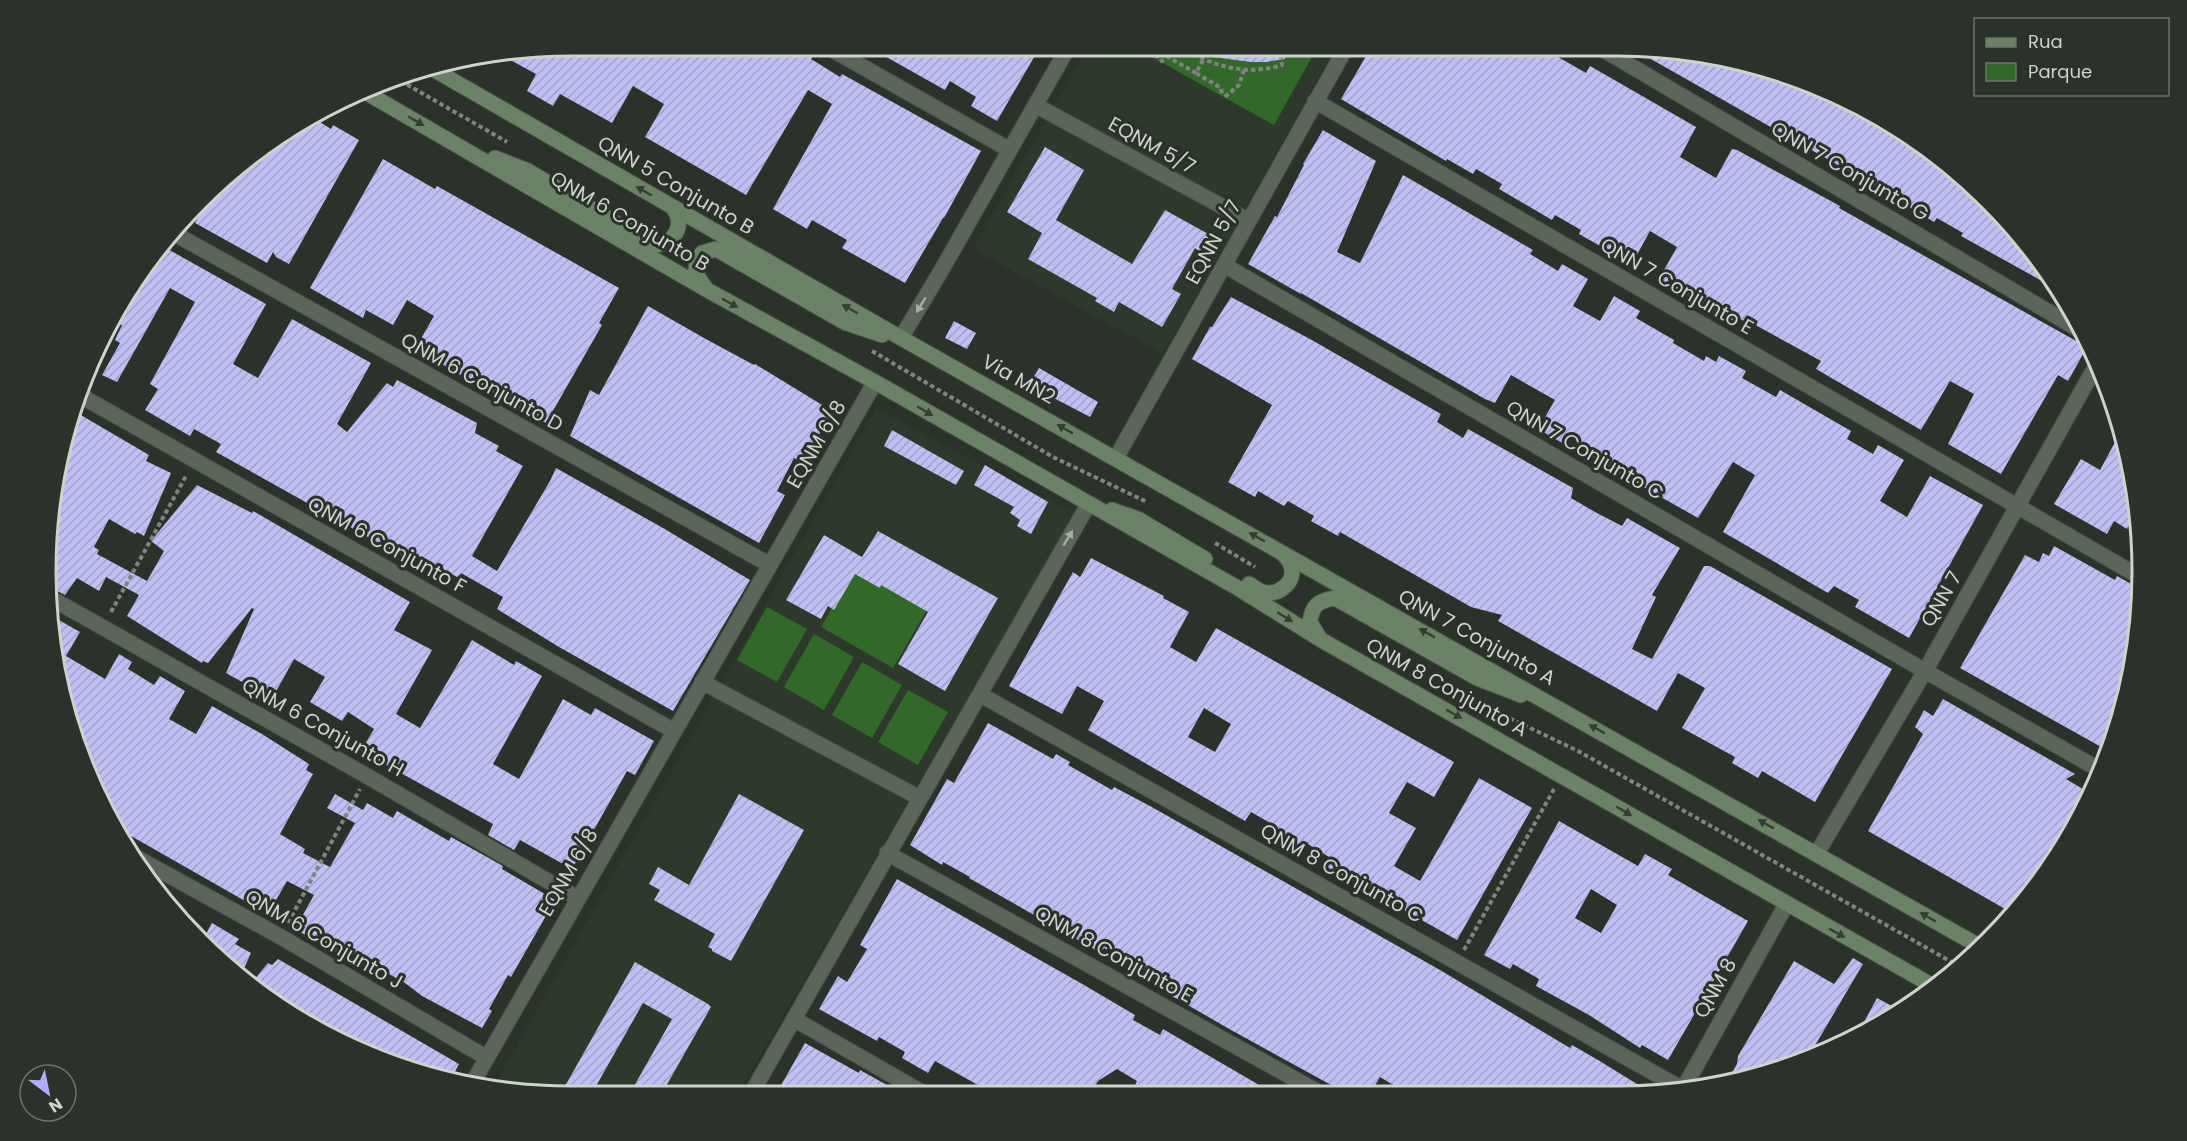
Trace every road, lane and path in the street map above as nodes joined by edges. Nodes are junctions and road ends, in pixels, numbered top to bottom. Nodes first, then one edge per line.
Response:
1 (843, 56) edge
2 (1063, 56) edge
3 (1158, 56) edge
4 (1197, 56) edge
5 (1281, 56) edge
6 (1341, 56) edge
7 (1614, 56) edge
8 (1203, 60) junction
9 (1244, 70) junction
10 (439, 73) edge
11 (1196, 73) junction
12 (372, 96) edge
13 (1315, 101) junction
14 (1035, 105) junction
15 (448, 139) junction
16 (1010, 150) junction
17 (673, 208) junction
18 (1249, 221) junction
19 (179, 236) edge
20 (1224, 265) junction
21 (709, 291) junction
22 (2069, 324) edge
23 (901, 338) junction
24 (922, 350) junction
25 (2092, 373) edge
26 (875, 382) junction
27 (85, 398) edge
28 (1116, 458) junction
29 (195, 460) junction
30 (1073, 496) junction
31 (1088, 505) junction
32 (2017, 507) junction
33 (1281, 551) junction
34 (770, 565) junction
35 (2132, 572) edge
36 (57, 601) edge
37 (103, 627) junction
38 (1323, 641) junction
39 (1924, 672) junction
40 (702, 682) junction
41 (981, 694) junction
42 (1571, 714) junction
43 (674, 731) junction
44 (2093, 766) edge
45 (1562, 775) junction
46 (367, 776) junction
47 (920, 798) junction
48 (887, 853) junction
49 (1817, 853) junction
50 (147, 863) edge
51 (577, 898) junction
52 (1786, 905) junction
53 (281, 937) junction
54 (1973, 942) edge
55 (1457, 962) junction
56 (1926, 982) edge
57 (794, 1019) junction
58 (487, 1058) junction
59 (476, 1077) edge
60 (1689, 1080) edge
61 (1668, 1082) edge
62 (756, 1086) edge
63 (911, 1086) edge
64 (1307, 1086) edge

1 - 16 street
2 - 14 street
3 - 11 path
4 - 8 path
5 - 9 path
6 - 13 street, EQNN 5/7
7 - 22 street, QNN 7 Conjunto G
8 - 9 path
8 - 11 path
9 - 11 path
17 -> 10 main road, QNN 5 Conjunto B
12 -> 15 main road, QNM 6 Conjunto B
13 - 18 street, EQNN 5/7
13 - 32 street, QNN 7 Conjunto E
14 - 16 street
14 - 18 street, EQNM 5/7
15 - 17 main road
15 - 21 main road, QNM 6 Conjunto B
16 -> 23 street
23 -> 17 main road, QNN 5 Conjunto B
18 - 20 street, EQNN 5/7
19 - 34 street, QNM 6 Conjunto D
20 - 28 street, EQNN 5/7
20 - 39 street, QNN 7 Conjunto C
21 - 24 main road
21 -> 26 main road, QNM 6 Conjunto B
23 - 24 main road, Via MN2
28 -> 24 main road, Via MN2
25 - 32 street, QNN 7
26 -> 30 main road
26 - 34 street, EQNM 6/8
27 - 29 street, QNM 6 Conjunto F
28 - 31 path
33 -> 28 main road, QNN 7 Conjunto A
29 - 37 path
29 - 43 street, QNM 6 Conjunto F
30 - 31 main road
30 - 33 main road
31 -> 38 main road, QNM 8 Conjunto A
41 -> 31 street
32 - 35 street, QNN 7 Conjunto E
32 - 39 street, QNN 7
42 -> 33 main road, QNN 7 Conjunto A
34 - 40 street, EQNM 6/8
36 - 37 street, QNM 6 Conjunto H
37 - 46 street, QNM 6 Conjunto H
38 - 42 main road
38 -> 45 main road, QNM 8 Conjunto A
39 - 44 street, QNN 7 Conjunto C
39 - 49 street, QNN 7
40 - 43 street, EQNM 6/8
40 - 47 street
41 - 47 street
41 - 55 street, QNM 8 Conjunto C
49 -> 42 main road, QNN 7 Conjunto A
43 - 51 street, EQNM 6/8
45 -> 52 main road, QNM 8 Conjunto A
45 - 55 path
46 - 51 street, QNM 6 Conjunto H
46 - 53 path
47 - 48 street
48 - 57 street
48 - 64 street, QNM 8 Conjunto E
54 -> 49 main road, QNN 7 Conjunto A
50 - 53 street, QNM 6 Conjunto J
51 - 58 street, EQNM 6/8
52 -> 56 main road, QNM 8 Conjunto A
52 - 60 street, QNM 8
53 - 58 street, QNM 6 Conjunto J
55 - 61 street, QNM 8 Conjunto C
57 - 62 street
57 - 63 street
58 - 59 street, EQNM 6/8

